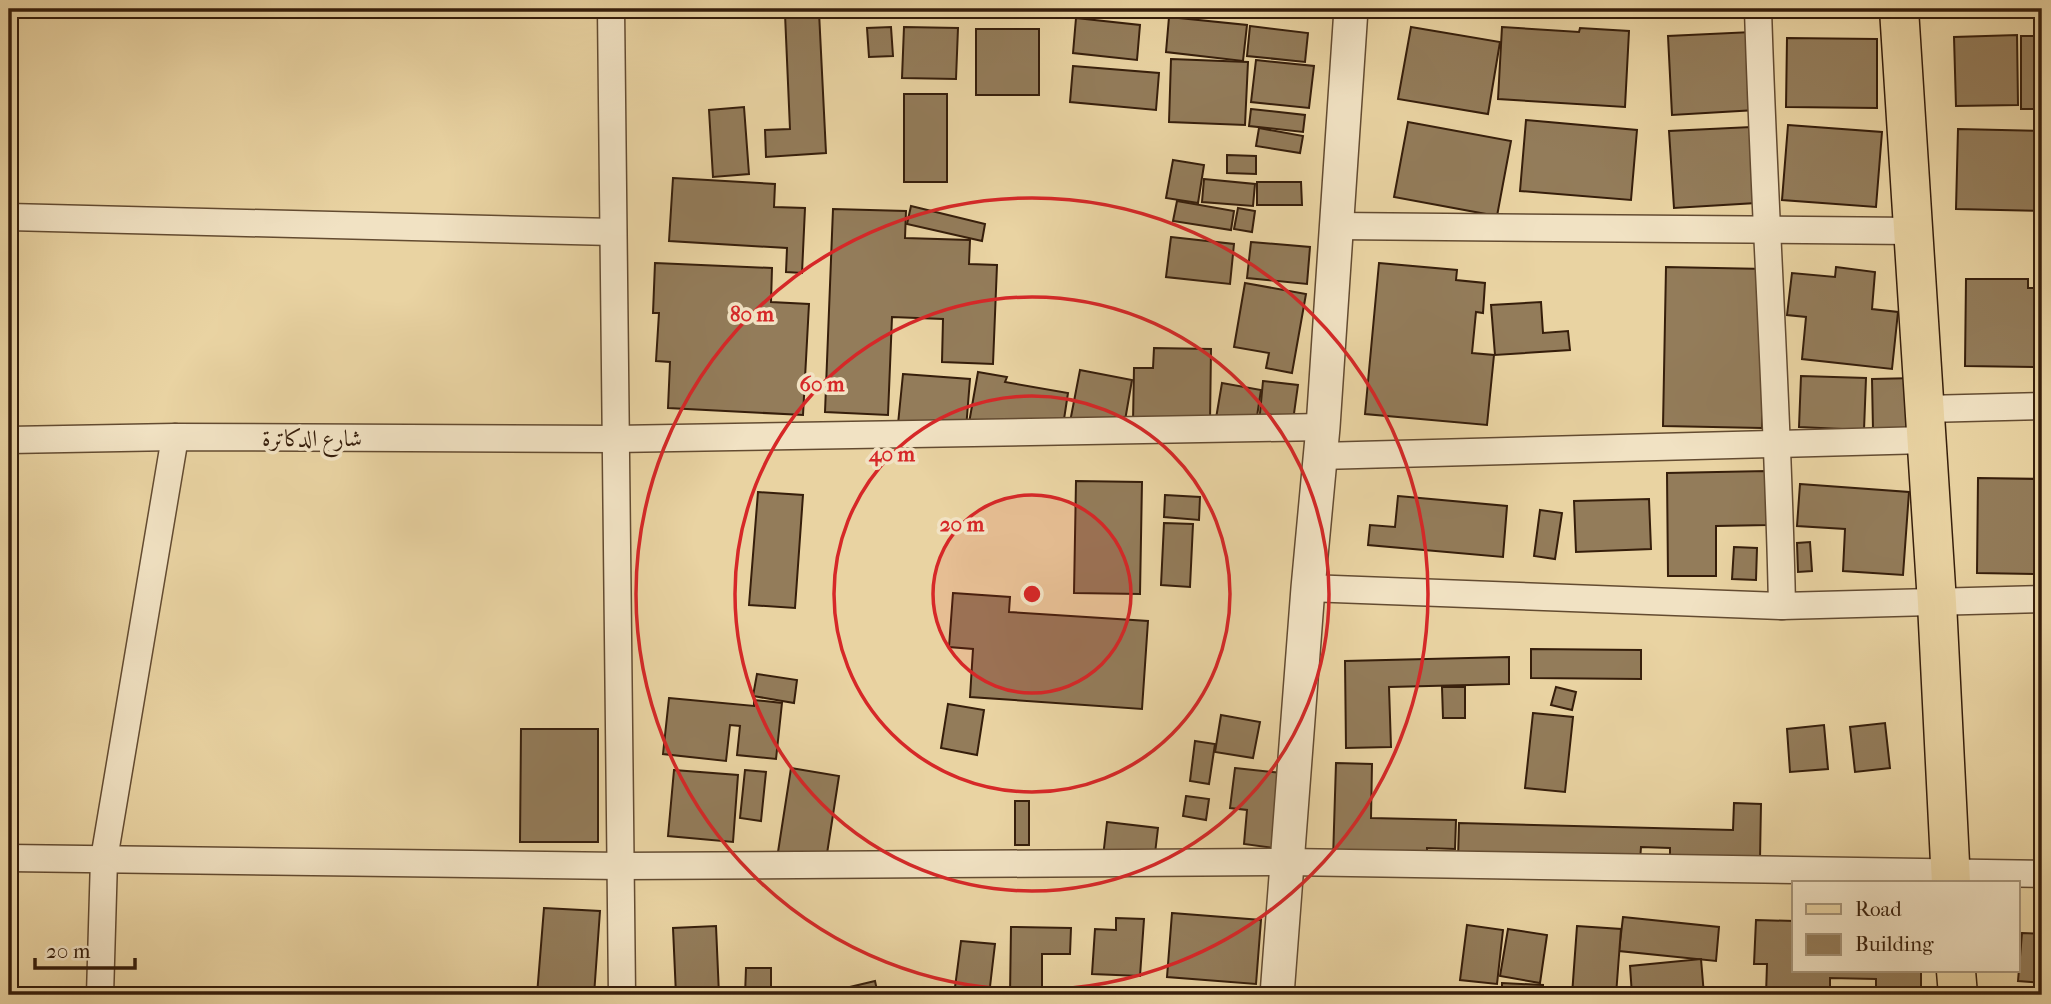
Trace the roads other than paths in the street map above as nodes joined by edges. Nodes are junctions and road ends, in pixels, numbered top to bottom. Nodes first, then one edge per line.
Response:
1 (611, 9) edge
2 (1351, 9) edge
3 (1758, 9) edge
4 (1899, 9) edge
5 (9, 217) edge
6 (1336, 226) junction
7 (1765, 228) junction
8 (1913, 231) junction
9 (613, 232) junction
10 (2042, 406) edge
11 (1925, 425) junction
12 (175, 437) junction
13 (615, 439) junction
14 (9, 440) edge
15 (1322, 442) junction
16 (1779, 445) junction
17 (1308, 587) junction
18 (2042, 599) edge
19 (1937, 603) junction
20 (1782, 606) junction
21 (9, 859) edge
22 (104, 859) junction
23 (1287, 862) junction
24 (621, 866) junction
25 (2042, 874) edge
26 (1951, 878) edge
27 (1956, 972) edge
28 (100, 995) edge
29 (622, 995) edge
30 (1277, 995) edge
31 (1958, 995) edge

1 - 9 street
2 - 6 street
3 - 7 street
4 - 8 main road
5 - 9 street
6 - 7 street
6 - 15 street
7 - 8 street
7 - 16 street
8 - 11 main road
9 - 13 street
10 - 11 street, شارع الدكاترة
11 - 16 street, شارع الدكاترة
11 - 19 main road
12 - 13 street, شارع الدكاترة
12 - 14 street, شارع الدكاترة
12 - 22 street
13 - 15 street, شارع الدكاترة
13 - 24 street
15 - 16 street, شارع الدكاترة
15 - 17 street
16 - 20 street
17 - 20 street
17 - 23 street
18 - 19 street
19 - 20 street
19 - 26 main road
21 - 22 street
22 - 24 street
22 - 28 street
23 - 24 street
23 - 26 street
23 - 30 street
24 - 29 street
25 - 26 street
27 - 31 main road

